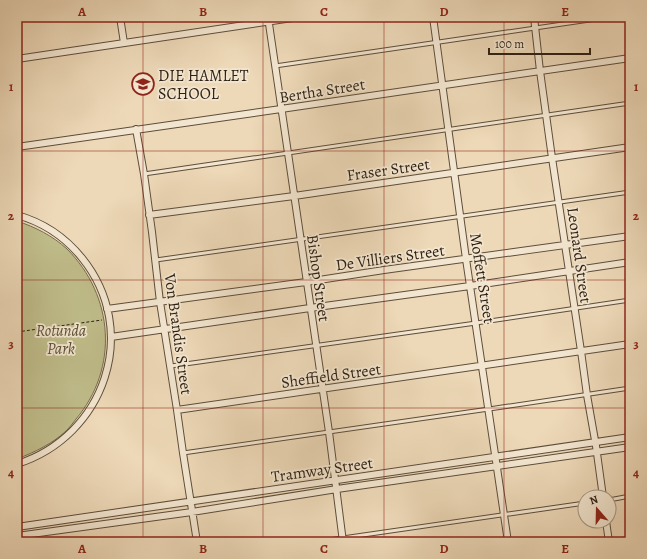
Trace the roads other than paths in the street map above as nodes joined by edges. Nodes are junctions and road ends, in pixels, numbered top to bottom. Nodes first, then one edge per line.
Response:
1 (120, 17) edge
2 (299, 17) edge
3 (433, 17) edge
4 (534, 17) edge
5 (610, 17) edge
6 (268, 19) edge
7 (536, 28) junction
8 (124, 43) junction
9 (436, 43) junction
10 (630, 58) edge
11 (17, 59) edge
12 (275, 66) junction
13 (540, 71) junction
14 (442, 86) junction
15 (630, 103) edge
16 (281, 109) junction
17 (546, 115) junction
18 (136, 130) junction
19 (448, 130) junction
20 (17, 147) edge
21 (630, 147) edge
22 (287, 153) junction
23 (552, 158) junction
24 (455, 172) junction
25 (144, 174) junction
26 (630, 192) edge
27 (294, 196) junction
28 (559, 202) junction
29 (17, 215) edge
30 (149, 215) junction
31 (461, 217) junction
32 (630, 236) edge
33 (300, 239) junction
34 (566, 246) junction
35 (466, 259) junction
36 (156, 260) junction
37 (630, 262) edge
38 (569, 271) junction
39 (306, 282) junction
40 (470, 286) junction
41 (630, 300) edge
42 (160, 302) junction
43 (107, 308) junction
44 (310, 308) junction
45 (574, 308) junction
46 (476, 323) junction
47 (165, 330) junction
48 (111, 337) junction
49 (630, 344) edge
50 (315, 346) junction
51 (581, 351) junction
52 (482, 365) junction
53 (171, 366) junction
54 (630, 388) edge
55 (322, 389) junction
56 (587, 395) junction
57 (177, 410) junction
58 (489, 410) junction
59 (329, 432) junction
60 (630, 437) edge
61 (595, 442) junction
62 (630, 447) edge
63 (597, 452) junction
64 (183, 453) junction
65 (496, 457) junction
66 (17, 464) edge
67 (498, 466) junction
68 (415, 469) junction
69 (417, 478) junction
70 (335, 481) junction
71 (337, 489) junction
72 (602, 489) edge
73 (264, 490) junction
74 (630, 496) edge
75 (617, 498) edge
76 (266, 500) junction
77 (190, 501) junction
78 (577, 504) edge
79 (192, 512) junction
80 (98, 515) junction
81 (504, 515) junction
82 (63, 520) junction
83 (99, 525) junction
84 (17, 527) edge
85 (65, 529) junction
86 (607, 529) edge
87 (17, 536) edge
88 (343, 540) edge
89 (630, 540) edge
90 (197, 542) edge
91 (316, 542) edge
92 (508, 542) edge
93 (609, 542) edge
94 (613, 542) edge

1 - 8 street
2 - 6 street
3 - 9 street, Moffett Street
4 - 7 street, Leonard Street
5 - 7 lane
6 - 8 street
6 - 12 street, Bishop Street
7 - 9 lane
7 - 13 street, Leonard Street
8 - 11 street
9 - 12 lane
9 - 14 street, Moffett Street
10 - 13 street, Bertha Street
12 - 16 street, Bishop Street
13 - 14 street, Bertha Street
13 - 17 street, Leonard Street
14 - 16 street, Bertha Street
14 - 19 street, Moffett Street
15 - 17 lane
16 - 18 street, Bertha Street
16 - 22 street, Bishop Street
17 - 19 lane
17 - 23 street, Leonard Street
18 - 20 street, Bertha Street
18 - 25 street, Von Brandis Street
19 - 22 lane
19 - 24 street, Moffett Street
21 - 23 street, Fraser Street
22 - 25 lane
22 - 27 street, Bishop Street
23 - 24 street, Fraser Street
23 - 28 street, Leonard Street
24 - 27 street, Fraser Street
24 - 31 street, Moffett Street
25 - 30 street, Von Brandis Street
26 - 28 lane
27 - 30 street, Fraser Street
27 - 33 street, Bishop Street
28 - 31 lane
28 - 34 street, Leonard Street
29 - 43 street
30 - 36 street, Von Brandis Street
31 - 33 lane
31 - 35 street, Moffett Street
32 - 34 street, De Villiers Street
33 - 36 lane
33 - 39 street, Bishop Street
34 - 35 street, De Villiers Street
34 - 38 street, Leonard Street
35 - 39 street, De Villiers Street
35 - 40 street, Moffett Street
36 - 42 street, Von Brandis Street
37 - 38 street
38 - 40 street
38 - 45 street, Leonard Street
39 - 42 street, De Villiers Street
39 - 44 street, Bishop Street
40 - 44 street
40 - 46 street, Moffett Street
41 - 45 lane
42 - 43 street, De Villiers Street
42 - 47 street, Von Brandis Street
43 - 48 street
44 - 47 street
44 - 50 street, Bishop Street
45 - 46 lane
45 - 51 street, Leonard Street
46 - 50 lane
46 - 52 street, Moffett Street
47 - 48 street
47 - 53 street, Von Brandis Street
48 - 66 street
49 - 51 street, Sheffield Street
50 - 53 lane
50 - 55 street, Bishop Street
51 - 52 street, Sheffield Street
51 - 56 street, Leonard Street
52 - 55 street, Sheffield Street
52 - 58 street, Moffett Street
53 - 57 street, Von Brandis Street
54 - 56 lane
55 - 57 street, Sheffield Street
55 - 59 street, Bishop Street
56 - 58 lane
56 - 61 street, Leonard Street
57 - 64 street, Von Brandis Street
58 - 59 lane
58 - 65 street, Moffett Street
59 - 64 lane
59 - 70 street, Bishop Street
60 - 61 street, Tramway Street
61 - 63 street, Leonard Street
61 - 65 street, Tramway Street
62 - 63 street, Tramway Street
63 - 67 street, Tramway Street
63 - 72 street, Leonard Street
64 - 77 street, Von Brandis Street
65 - 67 street, Moffett Street
65 - 68 street, Tramway Street
67 - 69 street, Tramway Street
67 - 81 street, Moffett Street
68 - 69 street
68 - 70 street, Tramway Street
69 - 71 street, Tramway Street
70 - 71 street, Bishop Street
70 - 73 street, Tramway Street
71 - 76 street, Tramway Street
71 - 88 street, Bishop Street
73 - 76 street
73 - 77 street, Tramway Street
74 - 75 lane
76 - 79 street, Tramway Street
77 - 79 street, Von Brandis Street
77 - 80 street, Tramway Street
78 - 81 lane
79 - 83 street, Tramway Street
79 - 90 street, Von Brandis Street
80 - 82 street, Tramway Street
80 - 83 street
81 - 88 lane
81 - 92 street, Moffett Street
82 - 84 street, Tramway Street
82 - 85 street
83 - 85 street, Tramway Street
85 - 87 street, Tramway Street
86 - 93 street
88 - 91 lane
89 - 94 street

